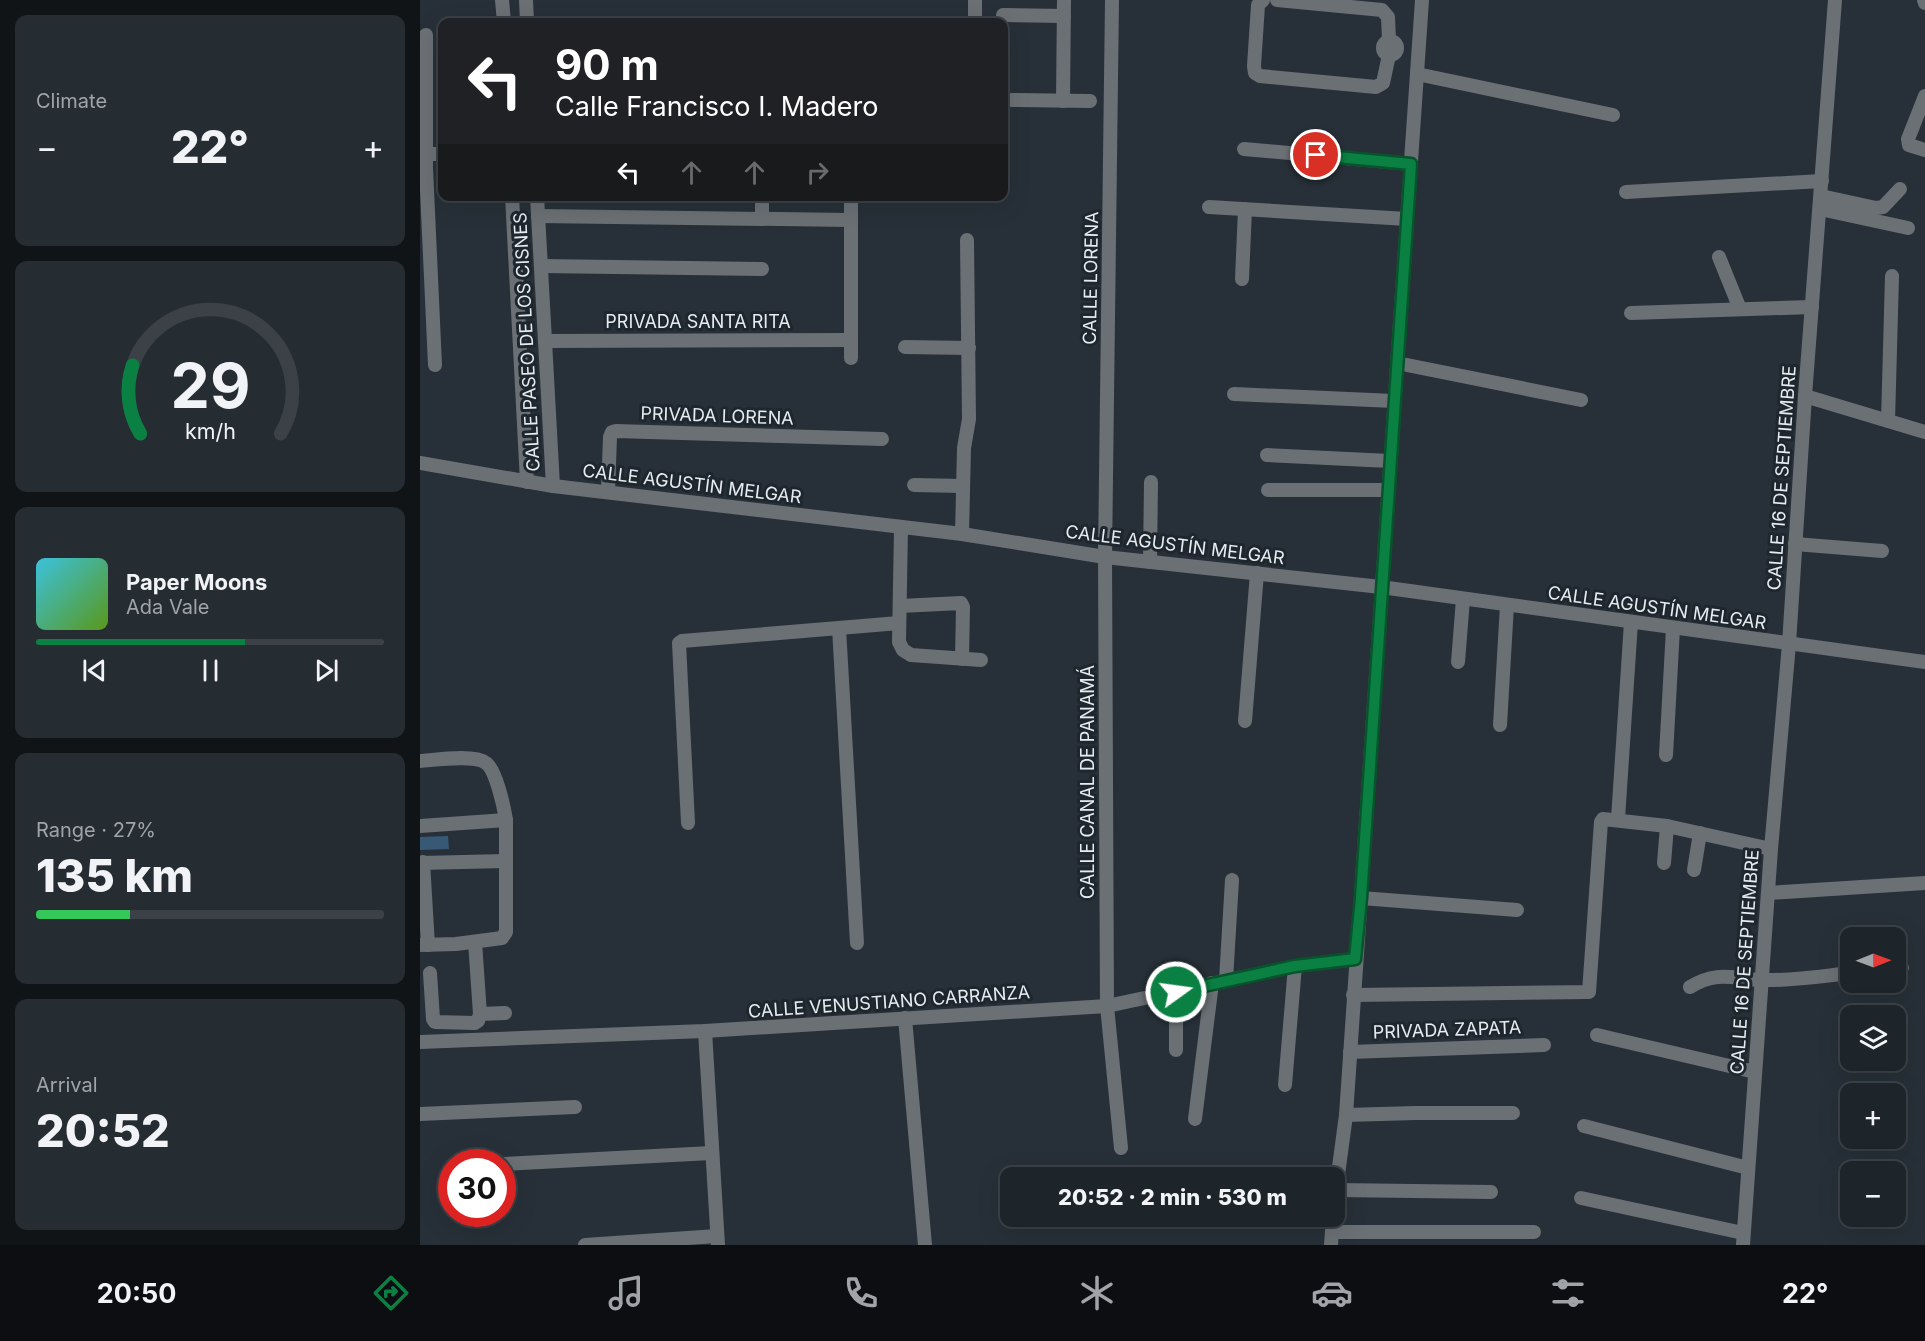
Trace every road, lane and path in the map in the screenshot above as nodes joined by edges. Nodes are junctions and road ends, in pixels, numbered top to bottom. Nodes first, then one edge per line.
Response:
1 (502, 0) edge
2 (526, 0) edge
3 (975, 0) edge
4 (1065, 0) edge
5 (1112, 0) edge
6 (1263, 0) edge
7 (1277, 0) edge
8 (1422, 0) edge
9 (1835, 0) edge
10 (1003, 15) dead end
11 (1064, 16) junction
12 (504, 18) edge
13 (527, 18) edge
14 (975, 18) edge
15 (426, 35) dead end
16 (1392, 48) junction
17 (1419, 53) junction
18 (1417, 74) junction
19 (1925, 96) edge
20 (1011, 100) dead end
21 (1063, 101) junction
22 (1090, 101) dead end
23 (1613, 115) dead end
24 (1244, 148) dead end
25 (1925, 150) edge
26 (426, 154) junction
27 (438, 154) edge
28 (1411, 164) junction
29 (1821, 181) junction
30 (1900, 189) dead end
31 (1626, 192) dead end
32 (512, 201) edge
33 (537, 201) edge
34 (762, 201) edge
35 (851, 201) edge
36 (1820, 203) junction
37 (1209, 207) dead end
38 (1245, 209) junction
39 (538, 216) junction
40 (762, 219) junction
41 (1407, 219) junction
42 (851, 220) junction
43 (1908, 228) dead end
44 (967, 240) dead end
45 (1719, 257) dead end
46 (541, 266) junction
47 (762, 269) dead end
48 (1892, 276) dead end
49 (1242, 279) dead end
50 (1812, 307) junction
51 (1740, 309) junction
52 (1632, 313) dead end
53 (851, 340) junction
54 (545, 341) junction
55 (905, 347) dead end
56 (969, 348) junction
57 (851, 358) dead end
58 (1397, 363) junction
59 (435, 365) dead end
60 (1234, 394) dead end
61 (1805, 396) junction
62 (1581, 400) dead end
63 (1394, 401) junction
64 (1888, 421) junction
65 (1925, 432) edge
66 (882, 440) dead end
67 (1268, 455) dead end
68 (1390, 461) junction
69 (420, 463) edge
70 (527, 482) junction
71 (1151, 482) dead end
72 (553, 486) junction
73 (914, 486) dead end
74 (962, 486) junction
75 (1268, 490) dead end
76 (1388, 490) junction
77 (608, 492) junction
78 (901, 527) junction
79 (962, 534) junction
80 (1795, 544) junction
81 (1882, 551) dead end
82 (1105, 557) junction
83 (1150, 562) junction
84 (1257, 573) junction
85 (1381, 587) junction
86 (1463, 599) junction
87 (1507, 605) junction
88 (900, 606) junction
89 (1631, 622) junction
90 (899, 623) junction
91 (839, 628) junction
92 (1673, 628) junction
93 (1789, 644) junction
94 (962, 658) junction
95 (981, 660) dead end
96 (1458, 662) dead end
97 (1925, 662) edge
98 (1245, 721) dead end
99 (1500, 726) dead end
100 (1666, 755) dead end
101 (420, 761) edge
102 (1618, 819) junction
103 (506, 820) junction
104 (688, 823) dead end
105 (420, 826) edge
106 (1667, 826) junction
107 (1700, 833) junction
108 (1771, 849) junction
109 (506, 861) junction
110 (421, 862) edge
111 (1664, 863) dead end
112 (1694, 870) dead end
113 (1232, 880) dead end
114 (1925, 882) edge
115 (1768, 893) junction
116 (1361, 898) junction
117 (1516, 910) dead end
118 (475, 942) junction
119 (857, 943) dead end
120 (424, 945) edge
121 (1355, 959) junction
122 (1295, 966) junction
123 (430, 973) dead end
124 (1840, 974) edge
125 (1226, 980) junction
126 (1762, 980) junction
127 (1212, 983) junction
128 (1690, 987) dead end
129 (1176, 992) junction
130 (1353, 995) junction
131 (1107, 1006) junction
132 (505, 1013) dead end
133 (480, 1014) junction
134 (905, 1018) junction
135 (705, 1031) junction
136 (1597, 1035) dead end
137 (420, 1042) edge
138 (1544, 1045) dead end
139 (1176, 1050) dead end
140 (1350, 1052) junction
141 (1755, 1072) junction
142 (1284, 1085) dead end
143 (575, 1107) dead end
144 (1513, 1113) dead end
145 (420, 1114) edge
146 (1346, 1115) junction
147 (1195, 1119) dead end
148 (1584, 1126) dead end
149 (1121, 1148) dead end
150 (711, 1153) junction
151 (516, 1163) edge
152 (1339, 1167) edge
153 (1748, 1168) junction
154 (1345, 1190) edge
155 (1491, 1192) dead end
156 (1581, 1198) dead end
157 (1534, 1232) dead end
158 (1331, 1239) edge
159 (1743, 1239) edge
160 (717, 1240) edge
161 (585, 1245) edge
162 (925, 1245) edge

1 - 12 street
2 - 13 street
3 - 14 street
4 - 11 street
5 - 82 street, CALLE LORENA
6 - 16 street
7 - 16 street
8 - 17 street
9 - 29 street, CALLE 16 DE SEPTIEMBRE
10 - 11 street
11 - 21 street
15 - 26 street
16 - 17 street
17 - 18 street
18 - 23 street
18 - 28 street
19 - 25 street
20 - 21 street
21 - 22 street
24 - 28 street
26 - 27 street
26 - 59 street
28 - 41 street
29 - 31 street
29 - 36 street, CALLE 16 DE SEPTIEMBRE
30 - 36 street
32 - 70 street, CALLE PASEO DE LOS CISNES
33 - 39 street, CALLE PASEO DE LOS CISNES
34 - 40 street
35 - 42 street
36 - 43 street
36 - 50 street, CALLE 16 DE SEPTIEMBRE
37 - 38 street
38 - 41 street
38 - 49 street
39 - 40 street
39 - 46 street, CALLE PASEO DE LOS CISNES
40 - 42 street
41 - 58 street
42 - 53 street
44 - 56 street
45 - 51 street
46 - 47 street
46 - 54 street, CALLE PASEO DE LOS CISNES
48 - 64 street
50 - 51 street
50 - 61 street, CALLE 16 DE SEPTIEMBRE
51 - 52 street
53 - 54 street, PRIVADA SANTA RITA
53 - 57 street
54 - 72 street, CALLE PASEO DE LOS CISNES
55 - 56 street
56 - 74 street
58 - 62 street
58 - 63 street
60 - 63 street
61 - 64 street
61 - 80 street, CALLE 16 DE SEPTIEMBRE
63 - 68 street
64 - 65 street
66 - 77 street, PRIVADA LORENA
67 - 68 street
68 - 76 street
69 - 70 street, CALLE AGUSTÍN MELGAR
70 - 72 street, CALLE AGUSTÍN MELGAR
71 - 83 street
72 - 77 street, CALLE AGUSTÍN MELGAR
73 - 74 street
74 - 79 street
75 - 76 street
76 - 85 street
77 - 78 street, CALLE AGUSTÍN MELGAR
78 - 79 street, CALLE AGUSTÍN MELGAR
78 - 88 street
79 - 82 street, CALLE AGUSTÍN MELGAR
80 - 81 street
80 - 93 street, CALLE 16 DE SEPTIEMBRE
82 - 83 street, CALLE AGUSTÍN MELGAR
82 - 131 street, CALLE CANAL DE PANAMÁ
83 - 84 street, CALLE AGUSTÍN MELGAR
84 - 85 street, CALLE AGUSTÍN MELGAR
84 - 98 street
85 - 86 street, CALLE AGUSTÍN MELGAR
85 - 116 street
86 - 87 street, CALLE AGUSTÍN MELGAR
86 - 96 street
87 - 89 street, CALLE AGUSTÍN MELGAR
87 - 99 street
88 - 90 street
88 - 94 street
89 - 92 street, CALLE AGUSTÍN MELGAR
89 - 102 street
90 - 91 street
90 - 94 street
91 - 104 street
91 - 119 street
92 - 93 street, CALLE AGUSTÍN MELGAR
92 - 100 street
93 - 97 street, CALLE AGUSTÍN MELGAR
93 - 108 street, CALLE 16 DE SEPTIEMBRE
94 - 95 street
101 - 103 street
102 - 106 street
102 - 130 street
103 - 105 street
103 - 109 street
106 - 107 street
106 - 111 street
107 - 108 street
107 - 112 street
108 - 115 street, CALLE 16 DE SEPTIEMBRE
109 - 110 street
109 - 118 street
110 - 120 street
113 - 125 street
114 - 115 street
115 - 126 street, CALLE 16 DE SEPTIEMBRE
116 - 117 street
116 - 121 street
118 - 120 street
118 - 133 street
121 - 122 street, CALLE VENUSTIANO CARRANZA
121 - 130 street
122 - 125 street, CALLE VENUSTIANO CARRANZA
122 - 142 street
123 - 133 street
124 - 126 street
125 - 127 street, CALLE VENUSTIANO CARRANZA
126 - 128 street
126 - 141 street, CALLE 16 DE SEPTIEMBRE
127 - 129 street, CALLE VENUSTIANO CARRANZA
127 - 147 street
129 - 131 street, CALLE VENUSTIANO CARRANZA
129 - 139 street
130 - 140 street
131 - 134 street, CALLE VENUSTIANO CARRANZA
131 - 149 street, CALLE CANAL DE PANAMÁ
132 - 133 street
134 - 135 street, CALLE VENUSTIANO CARRANZA
134 - 162 street
135 - 137 street, CALLE VENUSTIANO CARRANZA
135 - 150 street
136 - 141 street
138 - 140 street, PRIVADA ZAPATA
140 - 146 street
141 - 153 street, CALLE 16 DE SEPTIEMBRE
143 - 145 street
144 - 146 street
146 - 152 street
148 - 153 street
150 - 151 street
150 - 160 street
153 - 159 street, CALLE 16 DE SEPTIEMBRE
154 - 155 street
156 - 159 street
157 - 158 street
160 - 161 street

